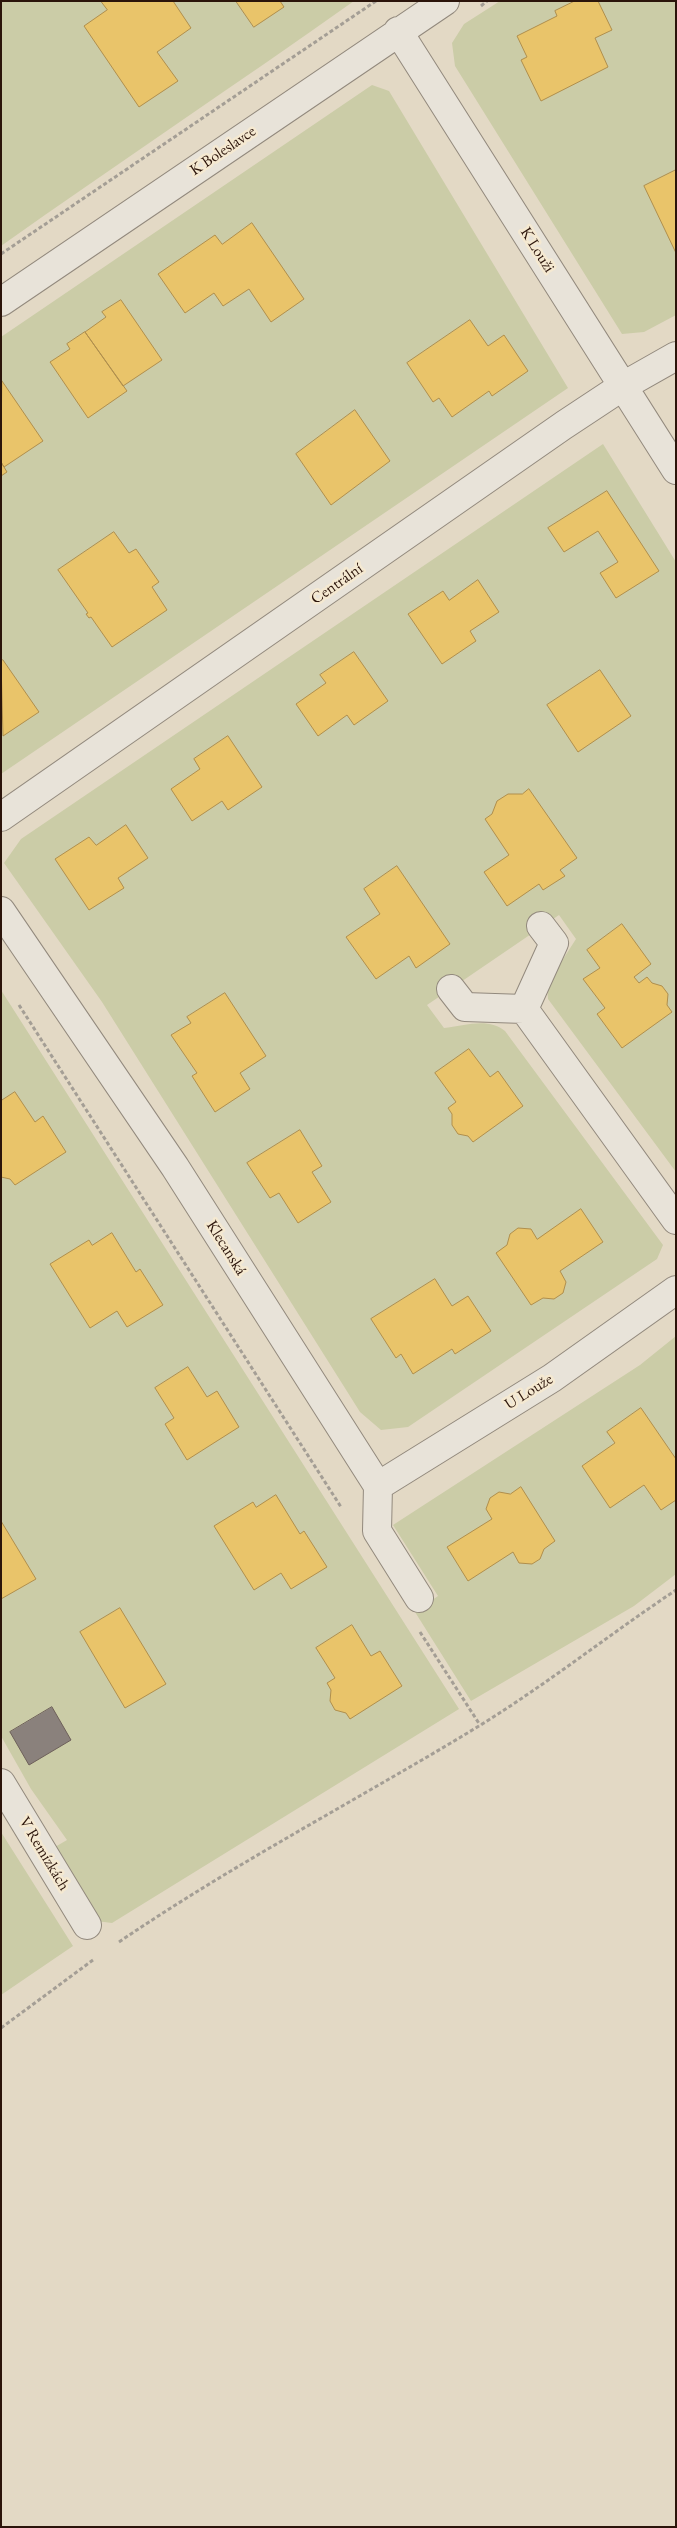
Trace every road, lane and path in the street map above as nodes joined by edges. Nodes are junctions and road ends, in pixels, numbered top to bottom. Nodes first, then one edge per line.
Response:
1 (376, 1) edge
2 (445, 1) edge
3 (398, 31) junction
4 (1, 254) edge
5 (1, 302) edge
6 (676, 356) edge
7 (623, 386) junction
8 (676, 470) edge
9 (1, 817) edge
10 (1, 911) edge
11 (541, 926) dead end
12 (451, 989) dead end
13 (17, 1002) dead end
14 (524, 1010) junction
15 (676, 1220) edge
16 (676, 1290) edge
17 (378, 1486) junction
18 (345, 1512) dead end
19 (676, 1590) edge
20 (419, 1598) dead end
21 (419, 1630) dead end
22 (480, 1725) junction
23 (1, 1783) edge
24 (87, 1925) dead end
25 (110, 1948) dead end
26 (95, 1959) dead end
27 (1, 2028) edge

1 - 4 path
2 - 3 street, K Boleslavce
3 - 5 street, K Boleslavce
3 - 7 street, K Louži
6 - 7 street, Centrální
7 - 8 street, K Louži
7 - 9 street, Centrální
10 - 17 street, Klecanská
11 - 14 street
12 - 14 street
13 - 18 path
14 - 15 street
16 - 17 street, U Louže
17 - 20 street
19 - 22 path
21 - 22 path
22 - 25 path
23 - 24 street, V Remízkách
26 - 27 path

